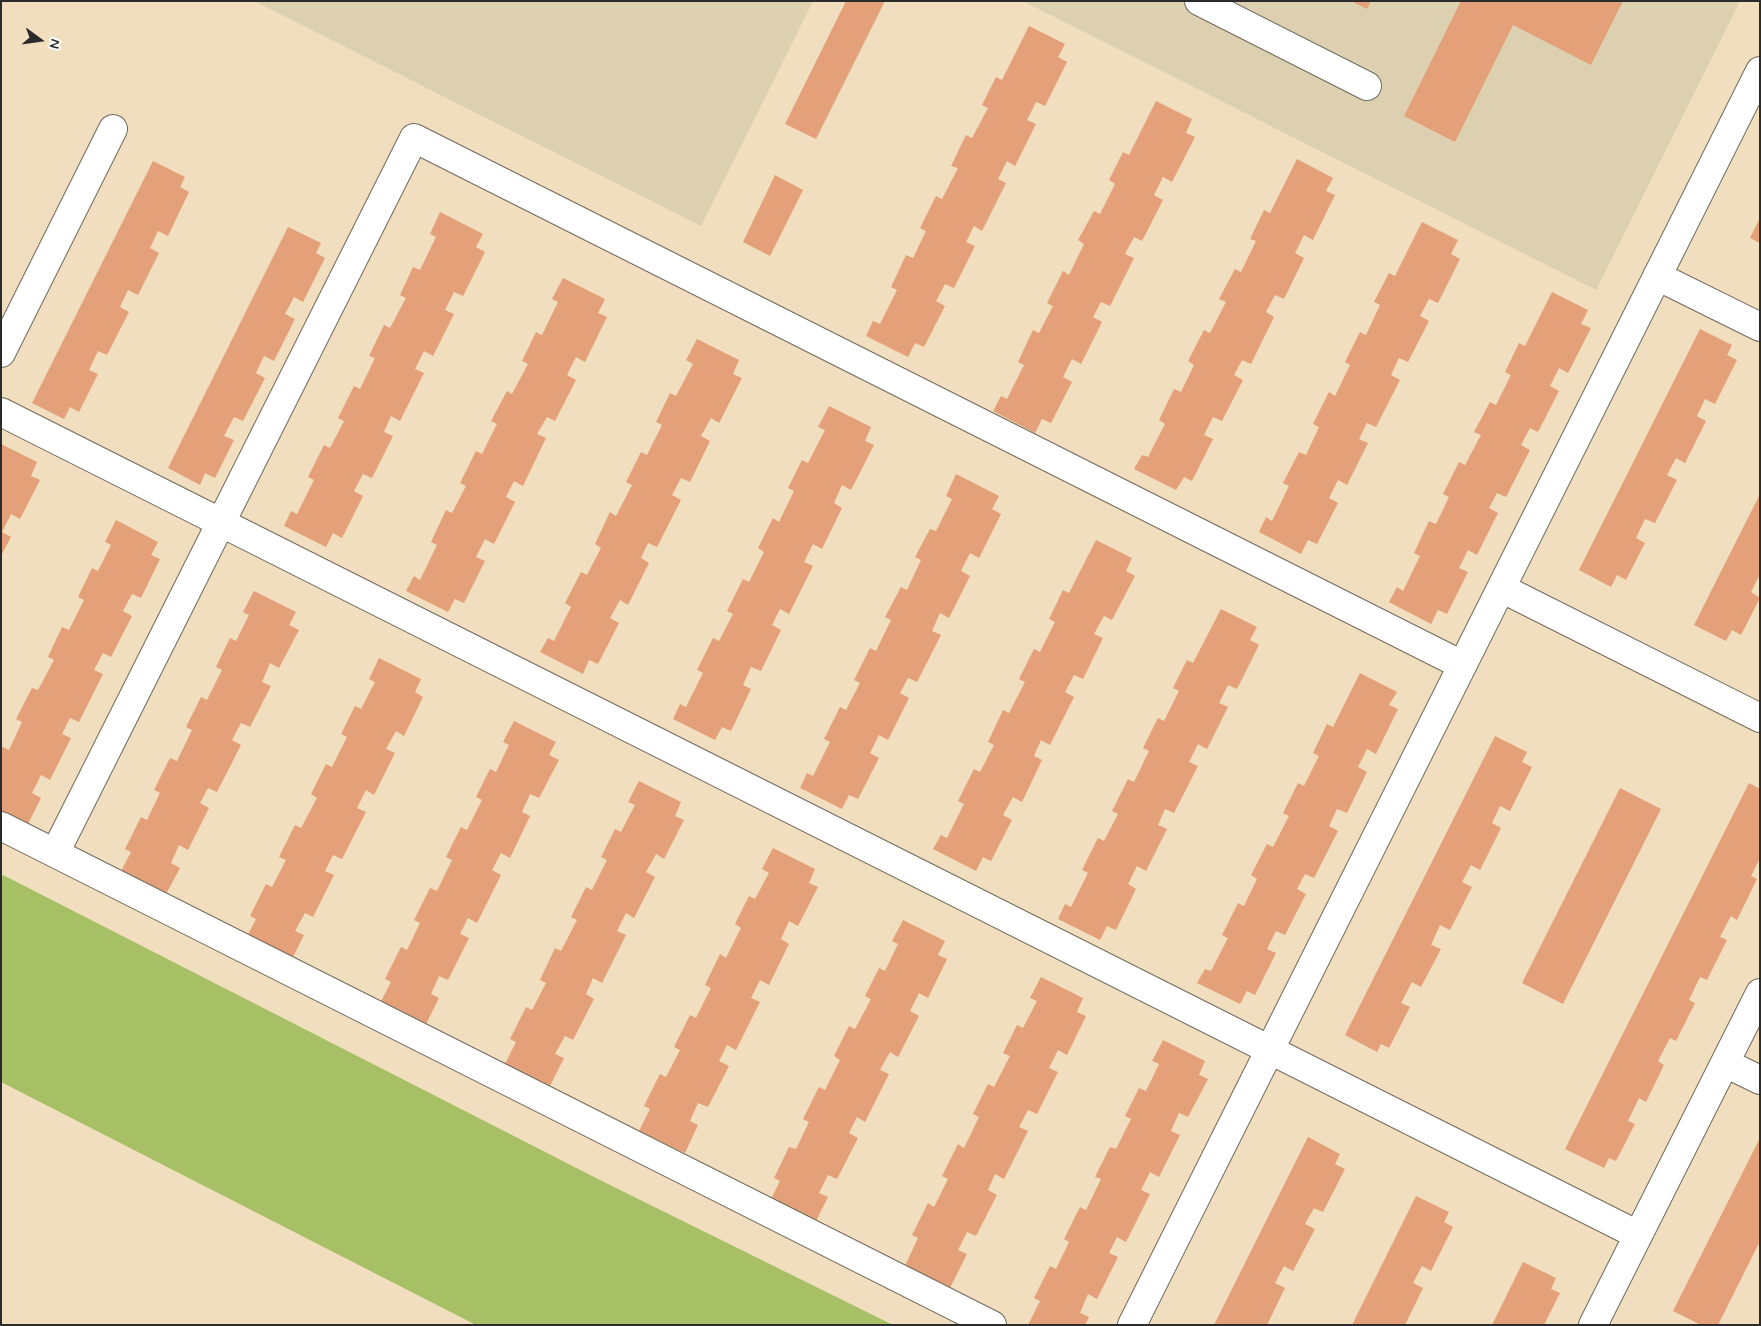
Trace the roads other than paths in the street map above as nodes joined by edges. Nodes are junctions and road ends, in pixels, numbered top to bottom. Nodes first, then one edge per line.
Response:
1 (1199, 1) edge
2 (1760, 71) edge
3 (1367, 86) dead end
4 (114, 129) dead end
5 (1658, 276) junction
6 (1760, 327) edge
7 (1, 353) edge
8 (1, 412) edge
9 (221, 522) junction
10 (1501, 588) junction
11 (1462, 665) junction
12 (1760, 718) edge
13 (1, 826) edge
14 (55, 853) junction
15 (1760, 992) edge
16 (1270, 1049) junction
17 (1725, 1063) junction
18 (1760, 1080) edge
19 (1638, 1235) junction
20 (1599, 1323) edge
21 (992, 1325) edge
22 (1132, 1325) edge

1 - 3 lane
2 - 5 lane
4 - 7 lane
5 - 6 lane
5 - 10 lane
8 - 9 lane
9 - 11 lane
9 - 14 lane
9 - 16 lane
10 - 11 lane
10 - 12 lane
11 - 16 lane
13 - 14 lane
14 - 21 lane
15 - 17 lane
16 - 19 lane
16 - 22 lane
17 - 18 lane
17 - 19 lane
19 - 20 lane

